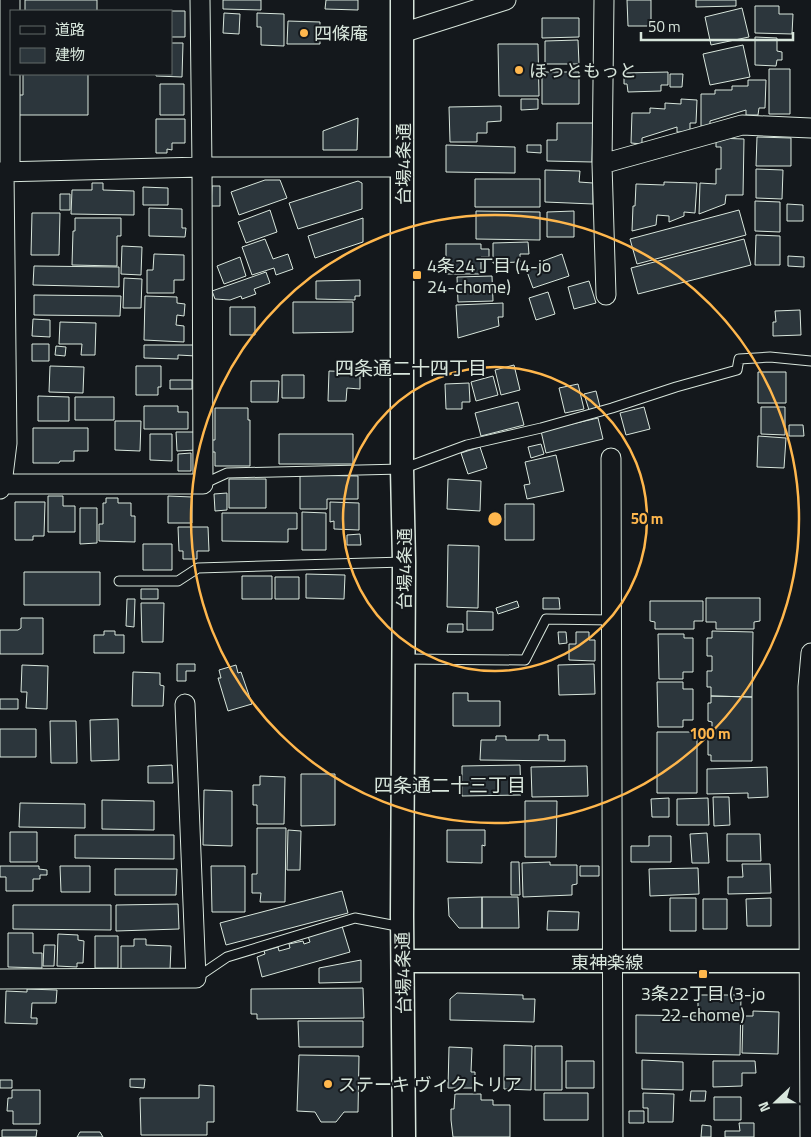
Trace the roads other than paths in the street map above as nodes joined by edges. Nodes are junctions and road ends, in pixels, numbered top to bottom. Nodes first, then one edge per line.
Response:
1 (10, 0) edge
2 (200, 0) edge
3 (402, 0) edge
4 (506, 0) edge
5 (604, 0) edge
6 (402, 33) junction
7 (811, 128) edge
8 (602, 164) junction
9 (202, 167) junction
10 (403, 167) junction
11 (5, 172) edge
12 (606, 295) dead end
13 (811, 361) edge
14 (611, 458) dead end
15 (402, 469) junction
16 (203, 484) junction
17 (1, 486) edge
18 (404, 562) junction
19 (119, 581) dead end
20 (612, 620) junction
21 (811, 653) edge
22 (403, 659) junction
23 (185, 704) dead end
24 (402, 927) junction
25 (403, 961) junction
26 (810, 961) edge
27 (611, 962) junction
28 (196, 978) junction
29 (0, 979) edge
30 (404, 1137) edge
31 (612, 1137) edge
32 (810, 1137) edge

1 - 11 street
2 - 9 street
3 - 6 street, 台場4条通
4 - 6 street
5 - 8 street
6 - 10 street, 台場4条通
7 - 8 street
8 - 12 street
9 - 10 street
9 - 11 street
9 - 16 street
10 - 15 street, 台場4条通
11 - 17 street
13 - 15 lane
14 - 20 street
15 - 16 lane
15 - 18 street, 台場4条通
16 - 17 street
18 - 19 lane
18 - 22 street, 台場4条通
20 - 22 lane
20 - 27 street
21 - 26 street
22 - 24 street, 台場4条通
23 - 28 street
24 - 25 street, 台場4条通
24 - 28 lane
25 - 27 street, 東神楽線
25 - 30 street, 台場4条通
26 - 27 street, 東神楽線
26 - 32 street
27 - 31 street
28 - 29 street

